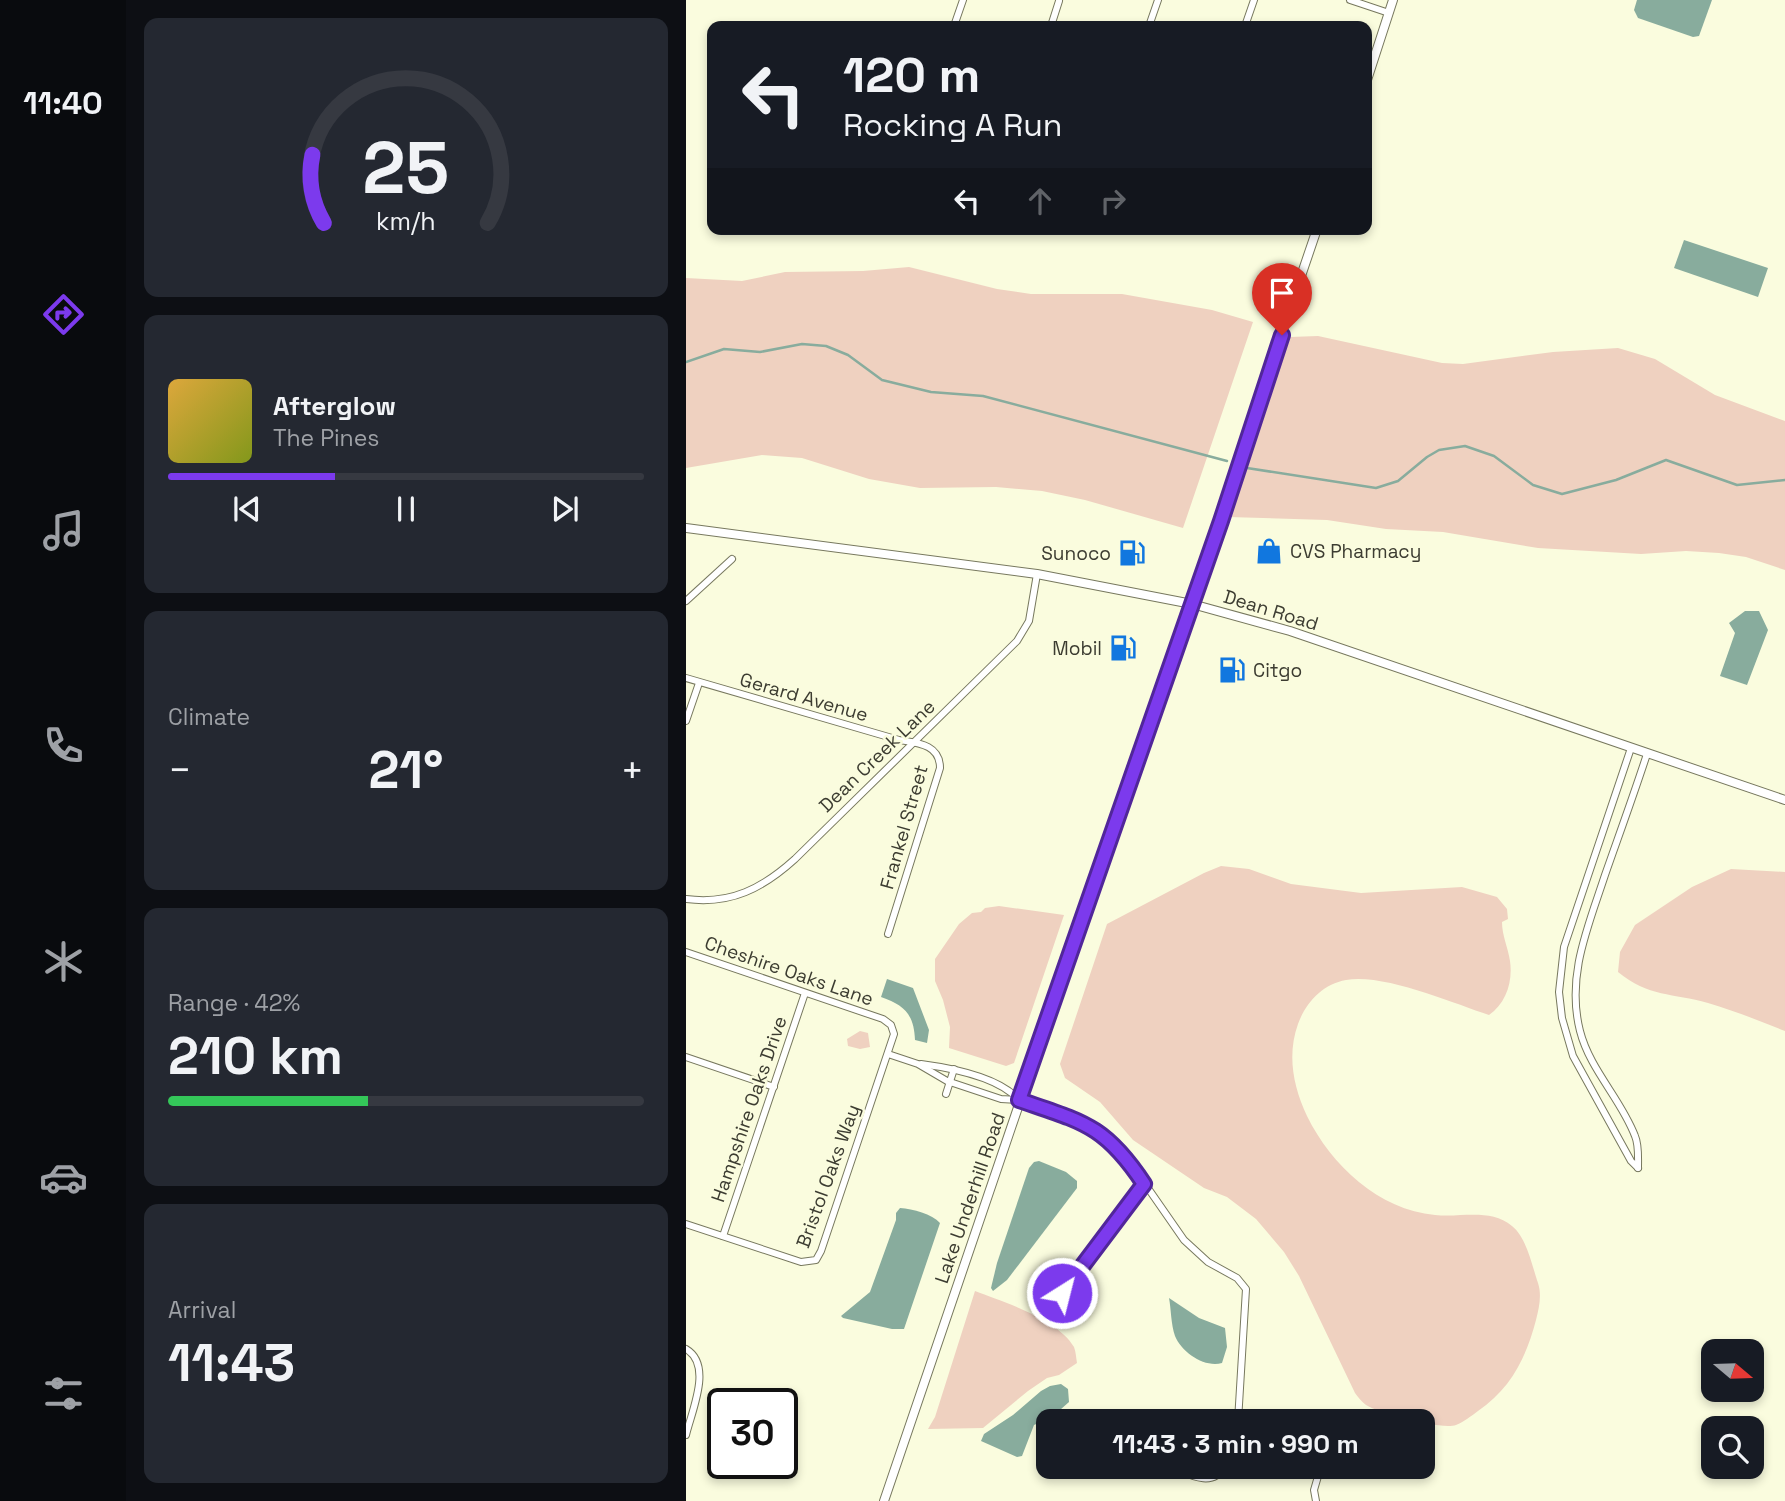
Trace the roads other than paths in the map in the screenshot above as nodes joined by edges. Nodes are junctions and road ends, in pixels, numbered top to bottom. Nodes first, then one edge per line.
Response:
1 (963, 0) edge
2 (1158, 0) edge
3 (1254, 0) edge
4 (1350, 0) edge
5 (1393, 0) edge
6 (1059, 1) edge
7 (1389, 13) junction
8 (956, 21) edge
9 (1053, 21) edge
10 (1151, 21) edge
11 (1247, 21) edge
12 (1372, 64) edge
13 (1315, 235) edge
14 (686, 527) edge
15 (732, 559) dead end
16 (1037, 574) junction
17 (686, 601) edge
18 (1192, 604) junction
19 (686, 678) edge
20 (699, 683) junction
21 (686, 721) edge
22 (914, 743) junction
23 (1631, 748) junction
24 (1647, 754) junction
25 (1785, 800) edge
26 (686, 900) edge
27 (888, 934) dead end
28 (686, 952) edge
29 (805, 993) junction
30 (888, 1054) junction
31 (686, 1057) edge
32 (918, 1064) junction
33 (954, 1069) junction
34 (950, 1082) junction
35 (774, 1087) junction
36 (946, 1094) dead end
37 (1019, 1100) junction
38 (1144, 1184) junction
39 (686, 1224) edge
40 (723, 1236) junction
41 (1058, 1310) dead end
42 (686, 1349) edge
43 (1239, 1409) edge
44 (686, 1435) edge
45 (1317, 1479) edge
46 (884, 1501) edge
47 (1316, 1501) edge

1 - 8 street
2 - 10 street
3 - 11 street
4 - 7 street
5 - 7 street
6 - 9 street
7 - 12 street
13 - 18 street, Lake Underhill Road
14 - 16 street, Dean Road
15 - 17 street
16 - 18 street, Dean Road
16 - 22 street, Dean Creek Lane
18 - 23 street, Dean Road
18 - 37 street, Lake Underhill Road
19 - 20 street, Gerard Avenue
20 - 21 street
20 - 22 street, Gerard Avenue
22 - 26 street, Dean Creek Lane
22 - 27 street, Frankel Street
23 - 24 street, Dean Road
23 - 24 street
24 - 25 street, Dean Road
28 - 29 street, Cheshire Oaks Lane
29 - 30 street, Cheshire Oaks Lane
29 - 35 street, Hampshire Oaks Drive
30 - 32 street
30 - 40 street, Bristol Oaks Way
31 - 35 street
32 - 33 street
32 - 34 street
33 - 34 street
33 - 37 street
34 - 36 street
34 - 37 street
35 - 40 street, Hampshire Oaks Drive
37 - 38 street
37 - 46 street, Lake Underhill Road
38 - 41 street
38 - 43 street
39 - 40 street, Bristol Oaks Way
42 - 44 street
45 - 47 street

